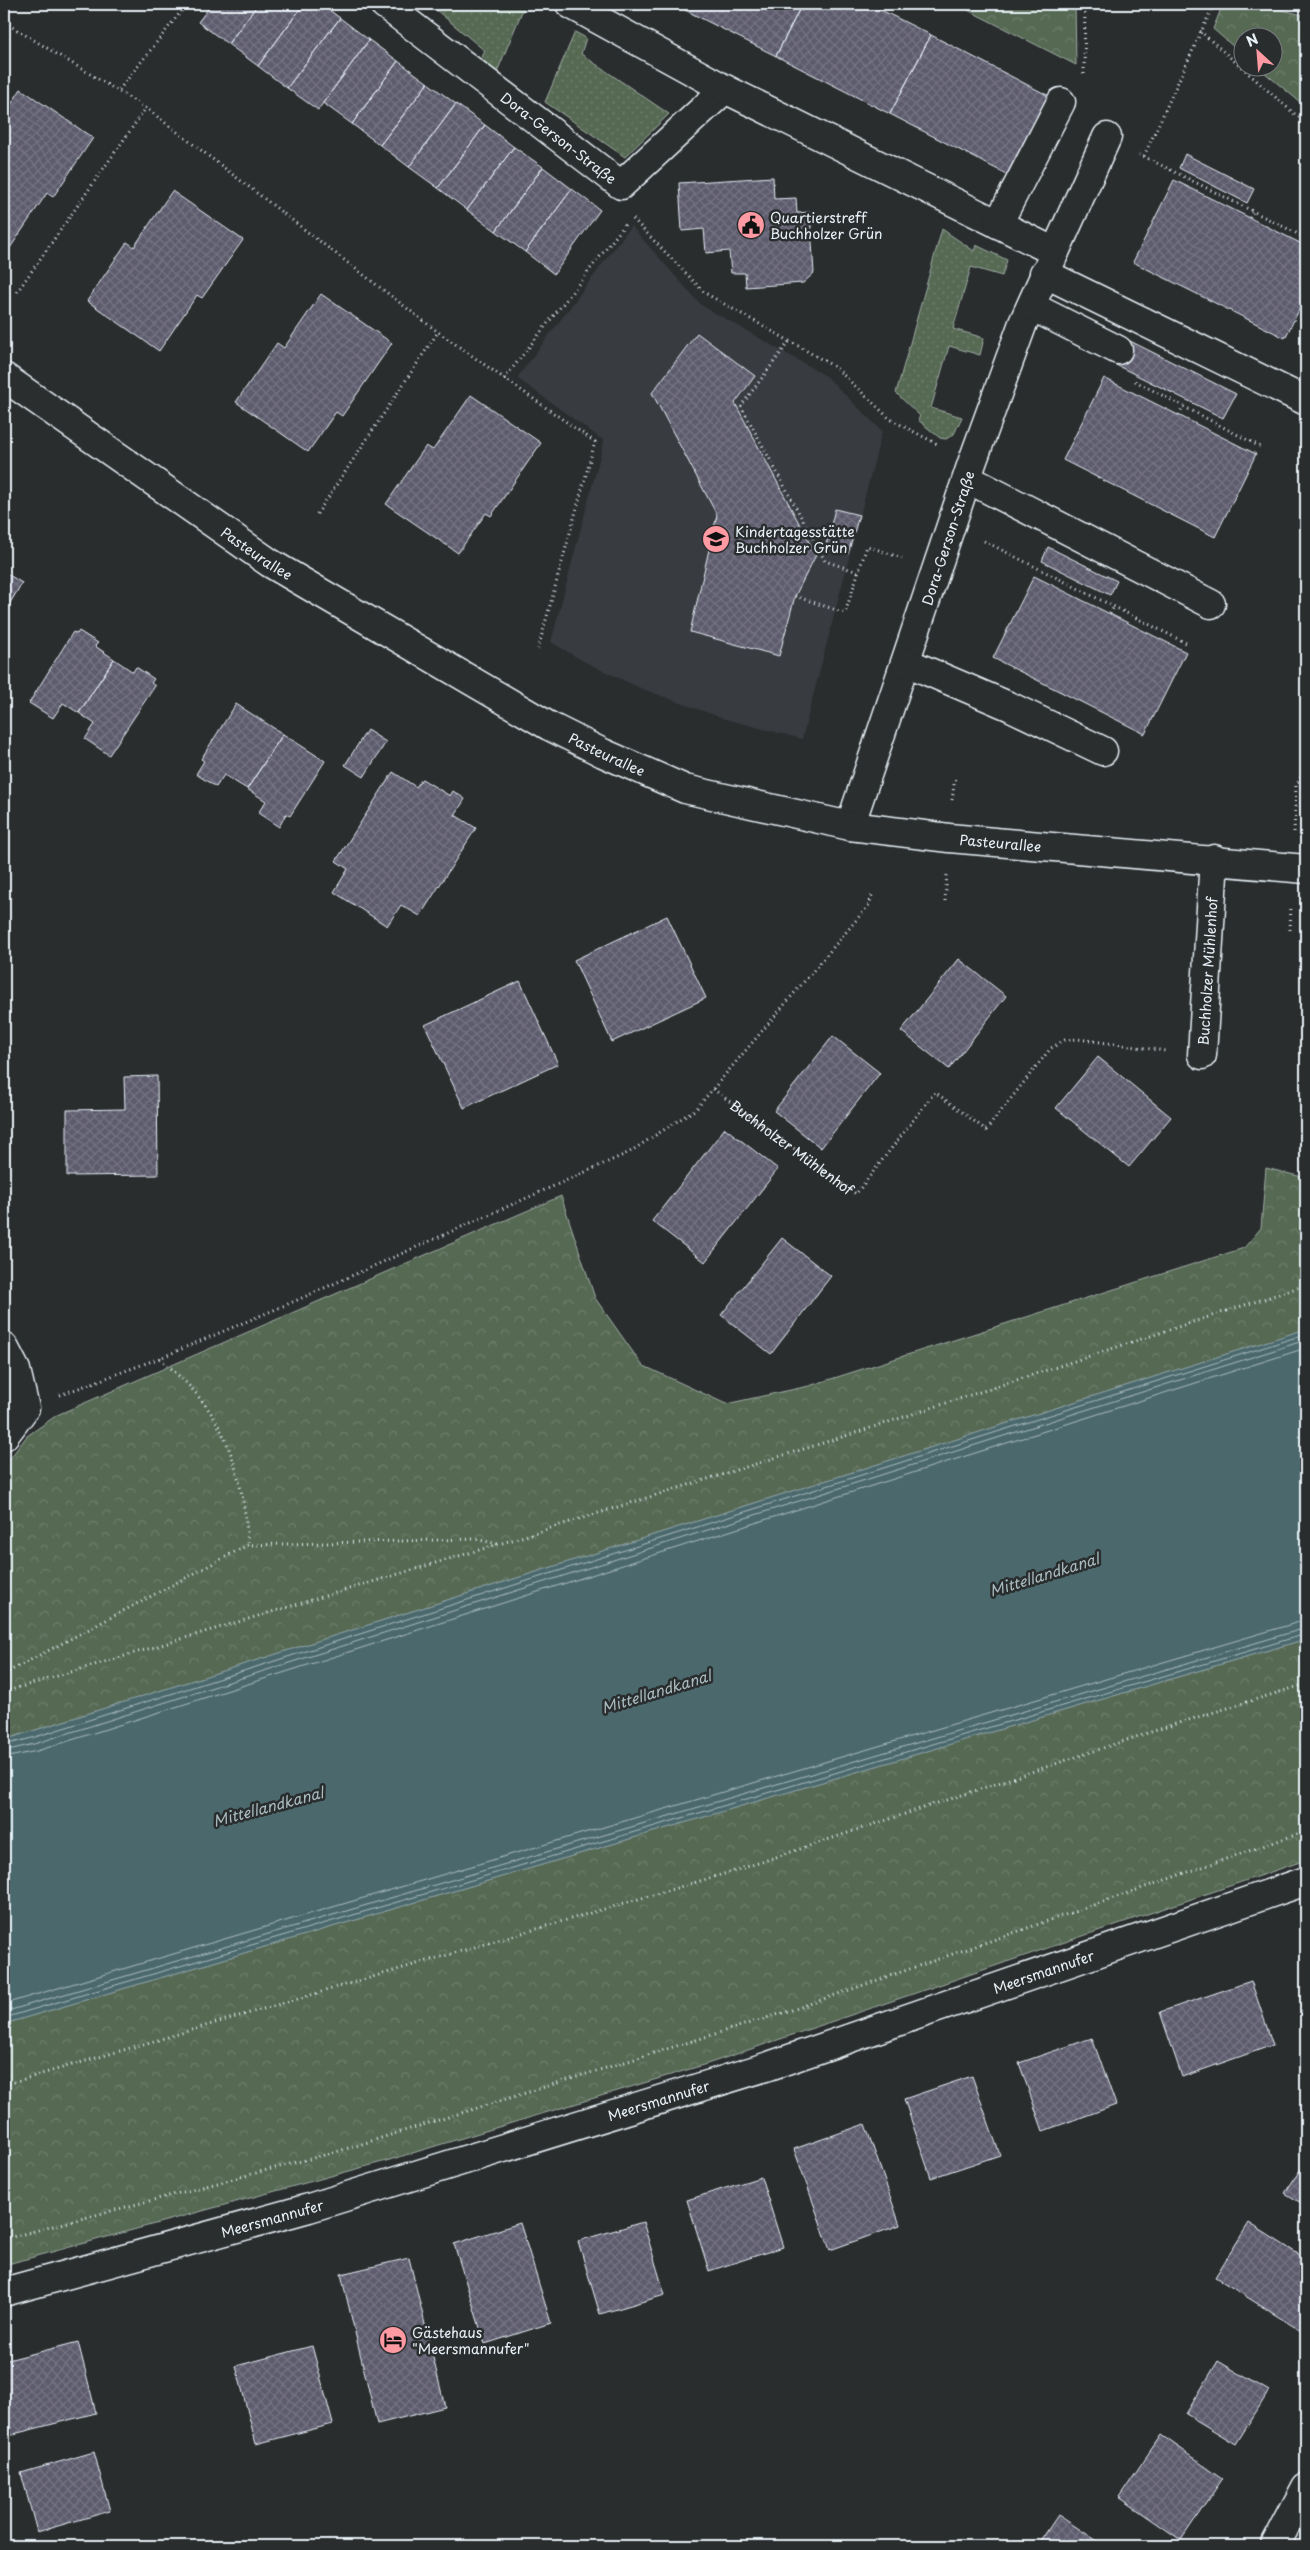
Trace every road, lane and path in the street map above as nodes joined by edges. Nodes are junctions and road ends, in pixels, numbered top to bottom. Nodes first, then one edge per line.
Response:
1 (187, 4) edge
2 (384, 4) edge
3 (570, 4) edge
4 (1203, 4) edge
5 (1214, 4) edge
6 (1294, 4) edge
7 (1306, 7) edge
8 (1210, 9) junction
9 (4, 22) edge
10 (1200, 31) junction
11 (725, 89) junction
12 (119, 90) junction
13 (1060, 102) dead end
14 (146, 108) junction
15 (1306, 124) edge
16 (1107, 138) joint
17 (1144, 156) junction
18 (1254, 211) junction
19 (1250, 218) dead end
20 (998, 224) junction
21 (1306, 238) edge
22 (1049, 263) junction
23 (17, 292) dead end
24 (1031, 306) junction
25 (438, 332) junction
26 (789, 342) junction
27 (1118, 350) dead end
28 (4, 377) edge
29 (504, 379) junction
30 (1133, 380) dead end
31 (1306, 401) edge
32 (1183, 406) junction
33 (1179, 415) dead end
34 (1261, 447) dead end
35 (970, 471) junction
36 (317, 514) dead end
37 (953, 525) junction
38 (938, 570) junction
39 (858, 572) junction
40 (795, 596) dead end
41 (1211, 604) dead end
42 (1114, 606) junction
43 (1110, 614) dead end
44 (1186, 643) dead end
45 (538, 649) dead end
46 (906, 662) junction
47 (1104, 752) dead end
48 (1306, 768) edge
49 (954, 777) dead end
50 (1306, 800) edge
51 (952, 806) dead end
52 (1295, 808) junction
53 (850, 826) junction
54 (1294, 835) dead end
55 (1214, 859) junction
56 (1306, 869) edge
57 (873, 892) dead end
58 (1202, 1055) joint
59 (713, 1089) junction
60 (1306, 1285) edge
61 (4, 1347) edge
62 (160, 1358) junction
63 (24, 1408) junction
64 (4, 1436) edge
65 (499, 1544) junction
66 (248, 1545) junction
67 (4, 1674) edge
68 (1306, 1684) edge
69 (4, 1692) edge
70 (1306, 1831) edge
71 (1306, 1881) edge
72 (4, 2085) edge
73 (4, 2240) edge
74 (4, 2292) edge
75 (1306, 2487) edge
76 (1275, 2546) edge

1 - 12 path
2 - 11 street, Dora-Gerson-Straße
3 - 11 street
4 - 8 path
5 - 8 path
6 - 7 path
8 - 10 path
9 - 12 path
10 - 15 path
10 - 17 path
11 - 20 street
12 - 14 path
13 - 20 street
14 - 23 path
14 - 25 path
16 - 17 path
16 - 22 street, Dora-Gerson-Straße
17 - 18 path
18 - 19 path
18 - 21 path
20 - 22 street
22 - 24 street, Dora-Gerson-Straße
22 - 31 street
24 - 27 street
24 - 35 street, Dora-Gerson-Straße
25 - 29 path
25 - 36 path
26 - 29 path
26 - 35 path
26 - 39 path
28 - 53 street, Pasteurallee
29 - 45 path
30 - 32 path
32 - 33 path
32 - 34 path
35 - 37 street, Dora-Gerson-Straße
35 - 41 street
37 - 38 street, Dora-Gerson-Straße
37 - 42 path
38 - 39 path
38 - 46 street, Dora-Gerson-Straße
39 - 40 path
42 - 43 path
42 - 44 path
46 - 47 street
46 - 53 street, Dora-Gerson-Straße
48 - 52 path
49 - 51 path
50 - 52 path
52 - 54 path
53 - 55 street, Pasteurallee
55 - 56 street, Pasteurallee
55 - 58 street, Buchholzer Mühlenhof
57 - 59 path
58 - 59 path, Buchholzer Mühlenhof
59 - 62 path
60 - 65 path
61 - 63 street
62 - 63 path
62 - 66 path
63 - 64 street
65 - 66 path
65 - 69 path
66 - 67 path
68 - 72 path
70 - 73 path
71 - 74 street, Meersmannufer
75 - 76 street

